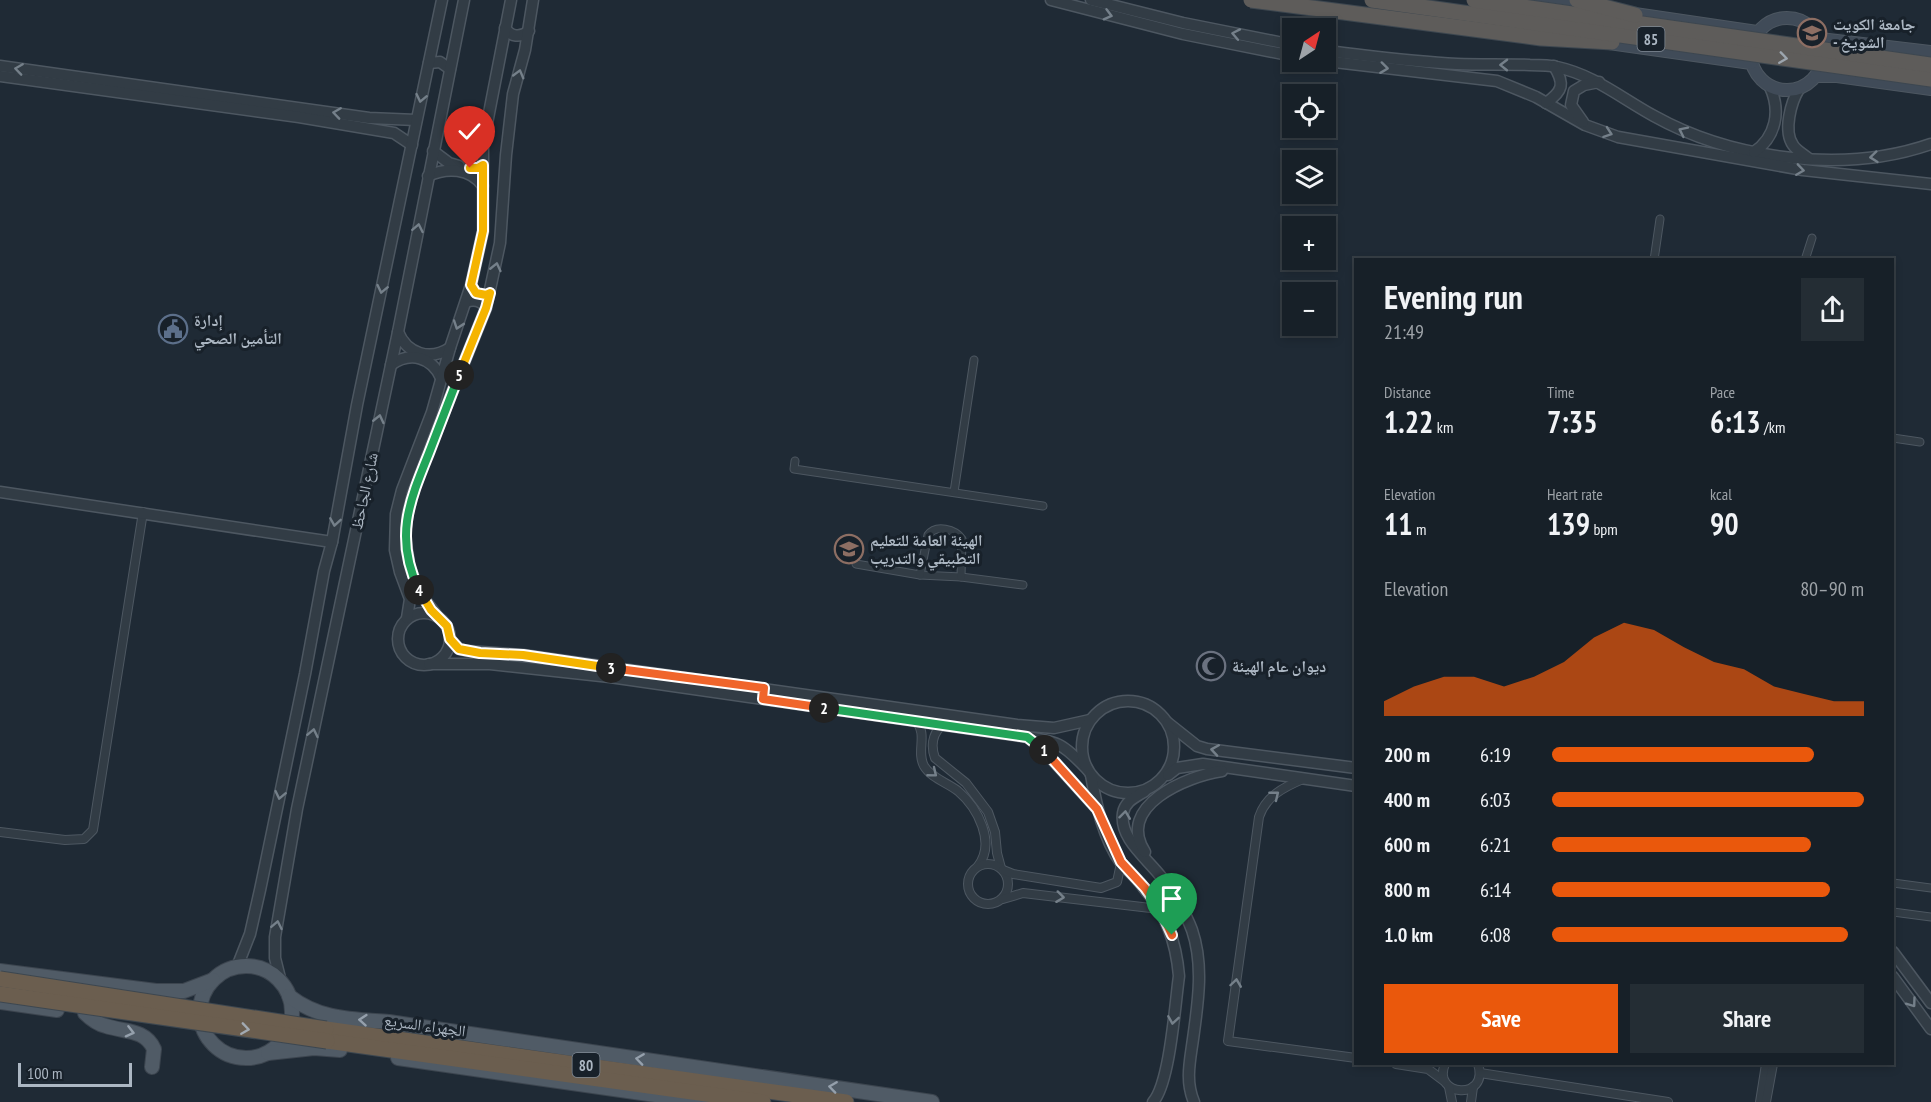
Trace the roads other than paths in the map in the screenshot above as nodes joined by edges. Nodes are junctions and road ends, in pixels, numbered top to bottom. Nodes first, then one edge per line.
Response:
1 (442, 0) edge
2 (464, 0) edge
3 (511, 0) edge
4 (533, 0) edge
5 (1052, 0) edge
6 (1092, 0) edge
7 (1251, 0) edge
8 (1295, 0) edge
9 (1372, 0) edge
10 (1474, 0) edge
11 (1534, 0) edge
12 (1577, 0) edge
13 (1073, 3) edge
14 (505, 28) junction
15 (529, 31) junction
16 (1757, 32) junction
17 (1678, 35) junction
18 (1820, 39) junction
19 (1282, 43) edge
20 (501, 45) junction
21 (525, 50) junction
22 (1336, 52) edge
23 (1931, 52) edge
24 (1282, 54) edge
25 (1336, 62) edge
26 (429, 63) junction
27 (1751, 63) junction
28 (1931, 65) edge
29 (0, 66) edge
30 (1554, 66) junction
31 (450, 69) junction
32 (0, 76) edge
33 (1816, 76) junction
34 (1931, 80) edge
35 (1600, 82) junction
36 (1770, 87) junction
37 (1799, 88) junction
38 (1931, 89) edge
39 (1546, 103) junction
40 (395, 120) junction
41 (416, 120) junction
42 (1585, 125) junction
43 (394, 133) junction
44 (1931, 144) edge
45 (412, 145) junction
46 (433, 151) junction
47 (1754, 152) junction
48 (1808, 158) junction
49 (483, 165) junction
50 (428, 176) junction
51 (1931, 184) edge
52 (483, 186) junction
53 (1660, 219) dead end
54 (1812, 238) dead end
55 (1654, 258) edge
56 (1806, 258) edge
57 (471, 285) junction
58 (490, 293) junction
59 (466, 302) junction
60 (486, 308) junction
61 (398, 332) junction
62 (450, 348) junction
63 (974, 360) dead end
64 (391, 365) junction
65 (441, 378) junction
66 (1894, 438) edge
67 (1920, 442) dead end
68 (795, 461) dead end
69 (867, 471) dead end
70 (866, 479) junction
71 (0, 492) edge
72 (954, 492) junction
73 (340, 494) junction
74 (361, 500) junction
75 (1043, 506) dead end
76 (143, 512) junction
77 (332, 542) junction
78 (856, 564) dead end
79 (920, 575) junction
80 (961, 577) junction
81 (1023, 585) dead end
82 (437, 616) junction
83 (407, 618) junction
84 (450, 639) junction
85 (429, 664) junction
86 (764, 694) junction
87 (1090, 720) junction
88 (916, 721) junction
89 (937, 721) junction
90 (1166, 721) junction
91 (1027, 737) junction
92 (1310, 762) junction
93 (1354, 768) edge
94 (1231, 770) junction
95 (1089, 772) junction
96 (1162, 778) junction
97 (1305, 780) junction
98 (1354, 786) edge
99 (1145, 791) junction
100 (1097, 809) junction
101 (0, 832) edge
102 (1121, 862) junction
103 (978, 866) junction
104 (1002, 869) junction
105 (1160, 875) junction
106 (1894, 883) edge
107 (1931, 888) edge
108 (1003, 899) junction
109 (1160, 909) junction
110 (1894, 912) edge
111 (1931, 917) edge
112 (1894, 953) edge
113 (237, 967) junction
114 (0, 971) edge
115 (1894, 977) edge
116 (0, 979) edge
117 (213, 980) junction
118 (281, 982) junction
119 (1178, 986) junction
120 (1198, 990) junction
121 (0, 994) edge
122 (289, 996) junction
123 (0, 1002) edge
124 (1931, 1002) edge
125 (85, 1013) junction
126 (1931, 1029) edge
127 (210, 1041) junction
128 (268, 1053) junction
129 (1354, 1058) edge
130 (1402, 1065) edge
131 (1437, 1065) edge
132 (1445, 1065) edge
133 (1766, 1065) edge
134 (1773, 1065) edge
135 (152, 1067) dead end
136 (1479, 1068) edge
137 (1428, 1069) junction
138 (1447, 1084) junction
139 (1473, 1087) junction
140 (704, 1102) edge
141 (763, 1102) edge
142 (846, 1102) edge
143 (932, 1102) edge
144 (1153, 1102) edge
145 (1194, 1102) edge
146 (1452, 1102) edge
147 (1471, 1102) edge
148 (1668, 1102) edge
149 (1760, 1102) edge
150 (1766, 1102) edge

1 - 26 street, شارع الجاحظ
2 - 31 street, شارع الجاحظ
3 - 14 street
4 - 15 street
5 - 13 street
19 -> 6 street
7 - 17 highway, bridge
8 - 27 main road
9 - 17 highway, 85, bridge
10 - 17 highway, 85, bridge
11 - 16 main road
12 - 17 highway, bridge
13 -> 24 street
14 - 15 street
14 - 20 street
15 - 21 street
16 - 18 main road
16 - 27 main road
17 - 28 highway, 85, bridge
17 -> 34 highway, 85, bridge
18 - 23 main road
18 - 33 main road
20 - 21 street
20 - 49 street
58 -> 21 street
30 -> 22 street
25 -> 39 street
26 - 31 street
26 -> 41 street, شارع الجاحظ
27 - 36 main road
40 -> 29 street
30 - 35 street
30 - 39 street
31 - 46 street, شارع الجاحظ
32 - 43 street
33 - 37 main road
33 - 38 main road
35 - 42 street
47 -> 35 street
36 - 37 main road
36 - 47 street
37 - 48 street
39 - 42 street
40 - 41 street
40 - 43 street
41 - 45 street, شارع الجاحظ
42 -> 51 street
43 - 45 street
44 -> 48 street
45 -> 73 street, شارع الجاحظ
46 - 49 street
46 - 50 street, شارع الجاحظ
47 - 48 street
49 - 52 street
50 - 52 street
61 -> 50 street, شارع الجاحظ
52 - 57 street
53 - 55 street
54 - 56 street
57 - 58 street
57 - 59 street
58 - 60 street
59 - 60 street
59 -> 62 street
60 - 82 street
61 - 62 street
61 - 64 street, شارع الجاحظ
62 - 65 street
63 - 72 street
64 - 65 street
74 -> 64 street, شارع الجاحظ
65 - 83 street
66 - 67 street
68 - 70 street
69 - 70 street
70 - 72 street
71 - 76 street
72 - 75 street
73 - 74 street
73 -> 77 street, شارع الجاحظ
118 -> 74 street, شارع الجاحظ
76 - 77 street
76 - 101 street
77 -> 113 street, شارع الجاحظ
78 - 79 street
79 - 80 street
79 - 80 street
80 - 81 street
82 - 83 street
82 - 84 street
83 - 85 street
84 - 85 street
84 - 86 street
85 - 86 street
86 - 88 street
86 - 89 street
87 - 89 street
87 - 90 street
87 - 95 street
88 - 89 street
88 -> 103 street
89 - 91 street
89 - 104 street
92 -> 90 street
90 - 96 street
91 - 95 street
91 - 100 street
92 - 93 street
92 - 97 street
94 - 96 street
94 - 97 street
94 - 105 street
95 - 99 street
95 - 100 street
96 - 99 street
97 - 98 street
129 -> 97 street
105 -> 99 street
100 - 102 street
102 - 104 street
102 - 109 street
103 - 104 street
103 - 108 street
104 - 108 street
105 - 120 street
106 - 107 street
108 -> 109 street
109 - 119 street
110 - 111 street
112 - 124 street
113 - 117 main road
113 - 118 main road
114 - 117 main road
115 -> 126 street
116 - 142 highway, الجهراء السريع / 80, bridge
117 - 127 main road
118 - 122 main road
119 - 120 street
119 -> 144 street
120 - 145 street
121 -> 141 highway, الجهراء السريع / 80, bridge
122 - 128 main road
143 -> 122 main road, الجهراء السريع
123 - 125 main road
125 - 127 main road
125 -> 135 main road
127 - 128 main road
128 - 140 main road
130 - 137 street
131 - 137 street
132 - 138 street
133 - 149 street
134 - 150 street
136 - 139 street
136 - 148 street
137 - 138 street
138 - 139 street
138 - 146 street
139 - 147 street

